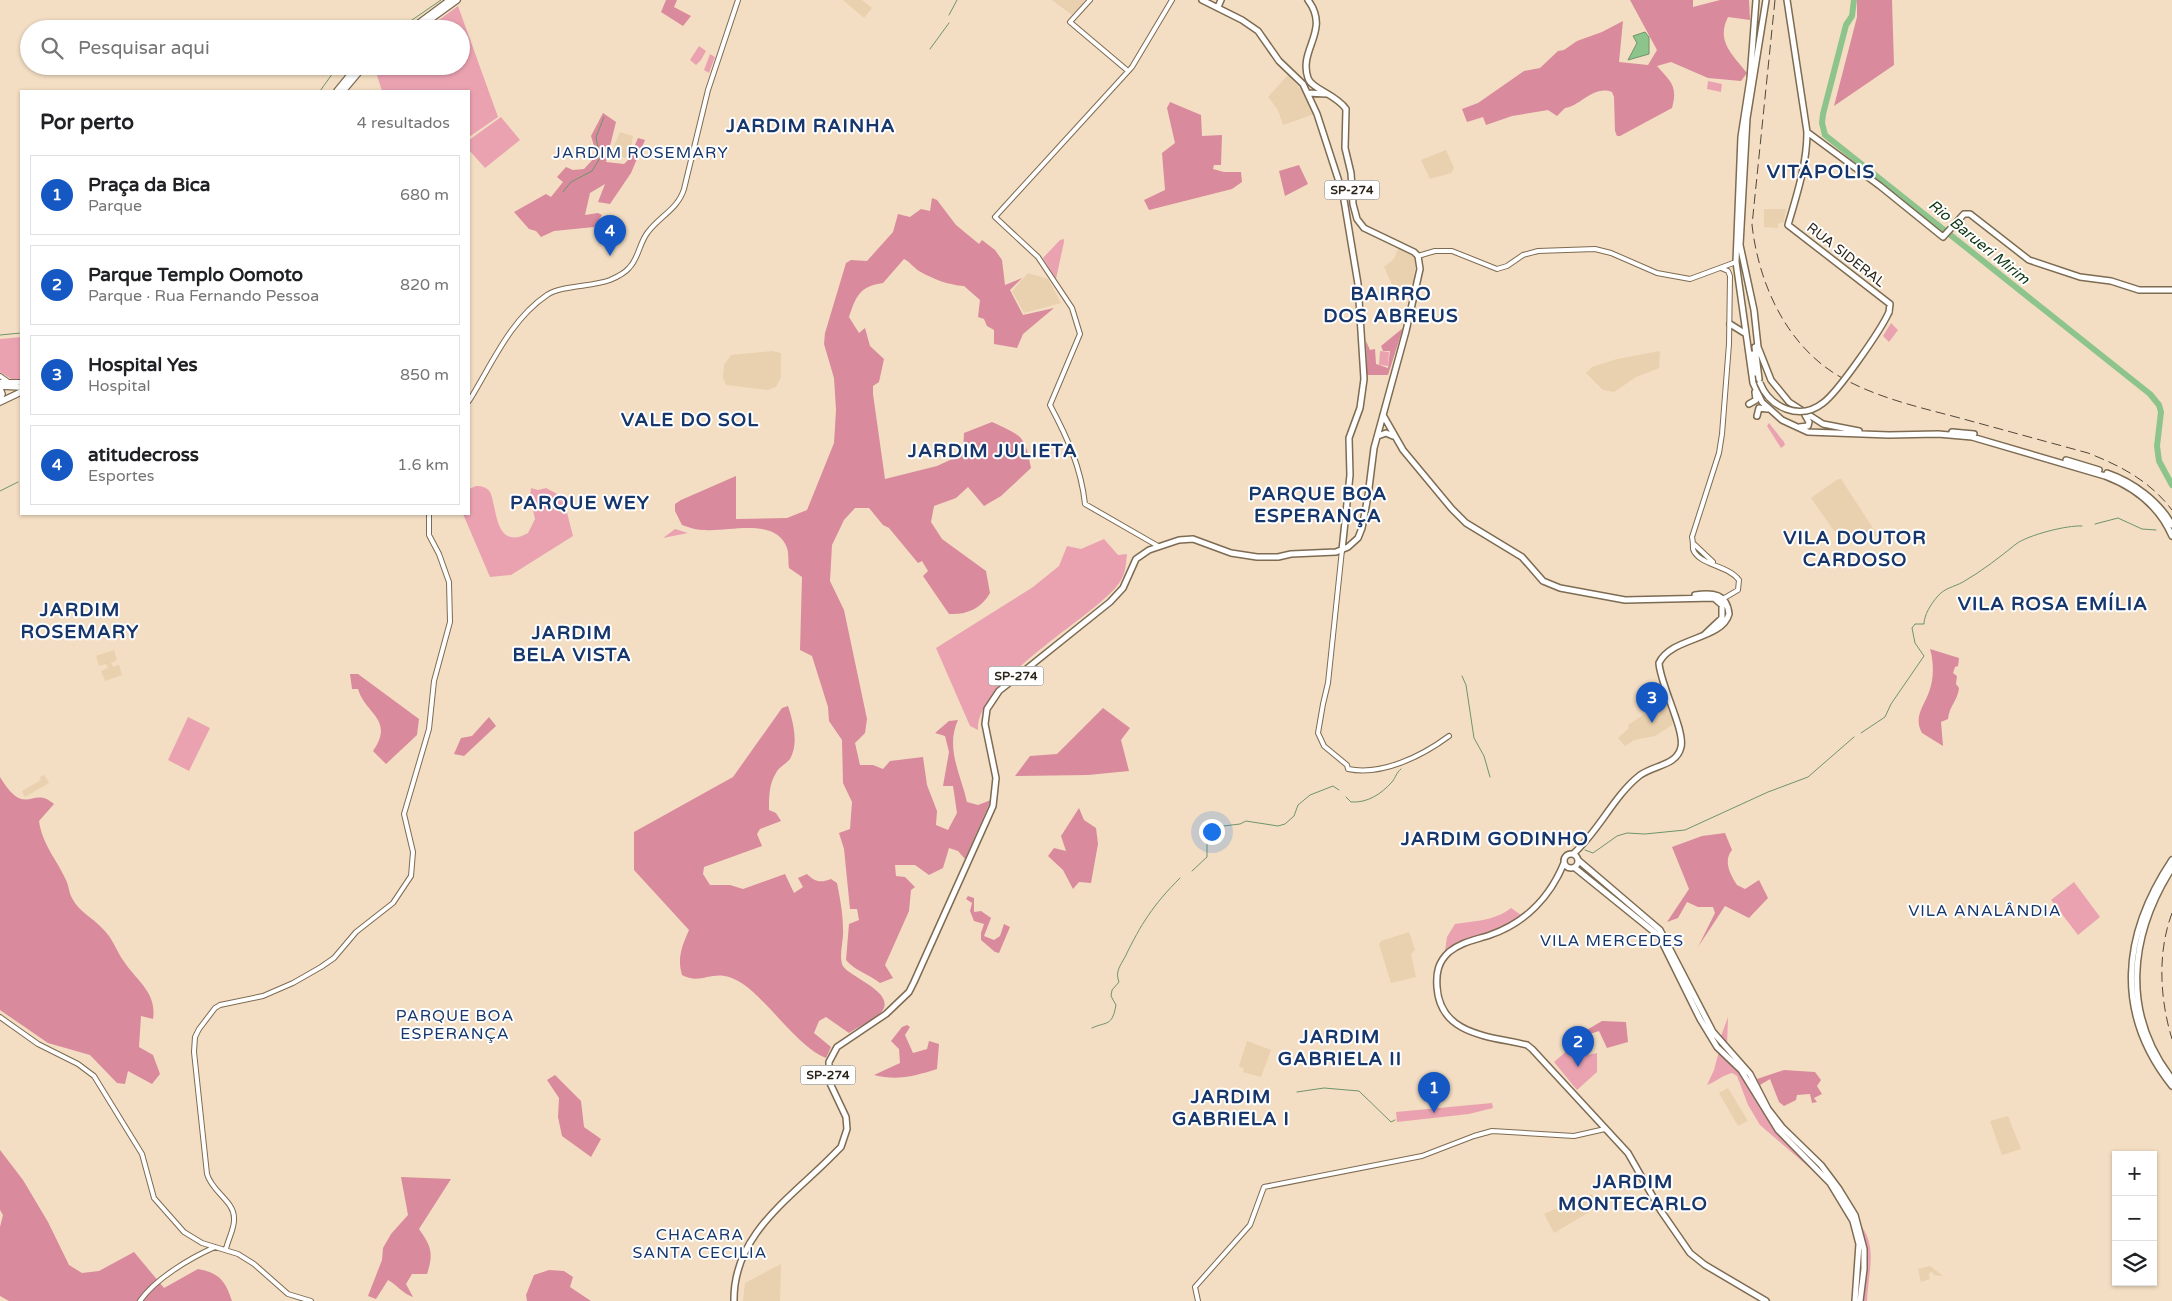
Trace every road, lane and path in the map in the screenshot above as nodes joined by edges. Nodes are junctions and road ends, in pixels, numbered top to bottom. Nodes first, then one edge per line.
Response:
1 (450, 0) edge
2 (457, 0) edge
3 (738, 0) edge
4 (1090, 0) edge
5 (1172, 0) edge
6 (1202, 0) edge
7 (1221, 0) edge
8 (1308, 0) edge
9 (1756, 0) edge
10 (1766, 0) edge
11 (1787, 0) edge
12 (1218, 7) junction
13 (1766, 11) junction
14 (423, 20) edge
15 (430, 20) edge
16 (1128, 71) junction
17 (351, 75) edge
18 (356, 75) edge
19 (339, 90) edge
20 (344, 90) edge
21 (1308, 93) junction
22 (1331, 94) junction
23 (1807, 132) junction
24 (1350, 225) junction
25 (1364, 228) junction
26 (1418, 256) junction
27 (1736, 262) junction
28 (1721, 268) junction
29 (2172, 290) edge
30 (1752, 300) junction
31 (1740, 302) junction
32 (1730, 324) junction
33 (1756, 329) junction
34 (1746, 336) junction
35 (0, 376) edge
36 (1759, 381) junction
37 (20, 382) edge
38 (9, 383) junction
39 (0, 384) edge
40 (1754, 386) junction
41 (20, 387) edge
42 (20, 392) edge
43 (470, 399) edge
44 (0, 401) edge
45 (1749, 404) dead end
46 (1768, 409) junction
47 (1805, 414) junction
48 (1383, 415) junction
49 (1757, 416) dead end
50 (1787, 424) junction
51 (1378, 436) junction
52 (1393, 437) junction
53 (429, 515) edge
54 (2172, 525) edge
55 (2172, 536) edge
56 (1158, 546) junction
57 (1342, 550) junction
58 (1721, 600) junction
59 (1449, 736) dead end
60 (1576, 857) junction
61 (2172, 860) edge
62 (1564, 863) junction
63 (1568, 868) junction
64 (1575, 868) junction
65 (2172, 868) edge
66 (1558, 876) junction
67 (2136, 949) junction
68 (0, 1017) edge
69 (2172, 1079) edge
70 (2172, 1086) edge
71 (1605, 1128) junction
72 (214, 1247) junction
73 (226, 1250) junction
74 (140, 1301) edge
75 (311, 1301) edge
76 (734, 1301) edge
77 (1198, 1301) edge
78 (1766, 1301) edge
79 (1855, 1301) edge
80 (1860, 1301) edge

1 - 14 highway
2 - 15 highway
3 - 43 street
4 - 16 street
5 - 16 street
6 - 12 main road
7 - 12 main road
8 - 22 main road, SP-274
9 - 13 main road
9 - 27 main road
10 - 13 main road
11 - 23 main road
12 - 21 main road
13 - 30 main road
16 - 56 street
17 - 19 highway
18 - 20 highway
21 - 22 main road
21 - 24 main road
22 - 25 main road, SP-274
23 - 29 main road
23 - 36 main road, RUA SIDERAL, bridge
24 - 25 main road
24 - 57 main road
25 - 26 main road
26 - 28 street
26 - 48 main road
27 - 28 street
27 - 31 main road
28 - 32 street
30 - 31 main road
30 - 33 main road
31 - 34 main road
32 - 34 main road
32 - 58 street
33 - 36 main road
33 - 47 main road
34 - 36 main road
34 - 40 main road
35 - 38 street
37 - 38 street
38 - 39 street
39 - 41 highway
39 - 44 highway
40 - 45 main road
40 - 46 main road
42 - 44 highway
46 - 49 main road
46 - 50 main road
47 - 50 main road
47 - 54 main road
48 - 51 main road
48 - 52 main road
50 - 55 main road
51 - 52 main road
51 - 57 main road
52 - 58 main road
53 - 73 street
56 - 57 main road, SP-274
56 - 76 main road, SP-274
57 - 59 street
58 - 60 main road
60 - 62 main road
60 - 64 main road
60 - 80 main road
61 - 67 main road
62 - 63 main road
62 - 66 main road
63 - 64 main road
63 - 66 main road
64 - 79 main road
65 - 67 main road
66 - 71 main road
67 - 69 main road
67 - 70 main road
68 - 72 street
71 - 77 street
71 - 78 main road
72 - 73 street
72 - 74 street
73 - 75 street

